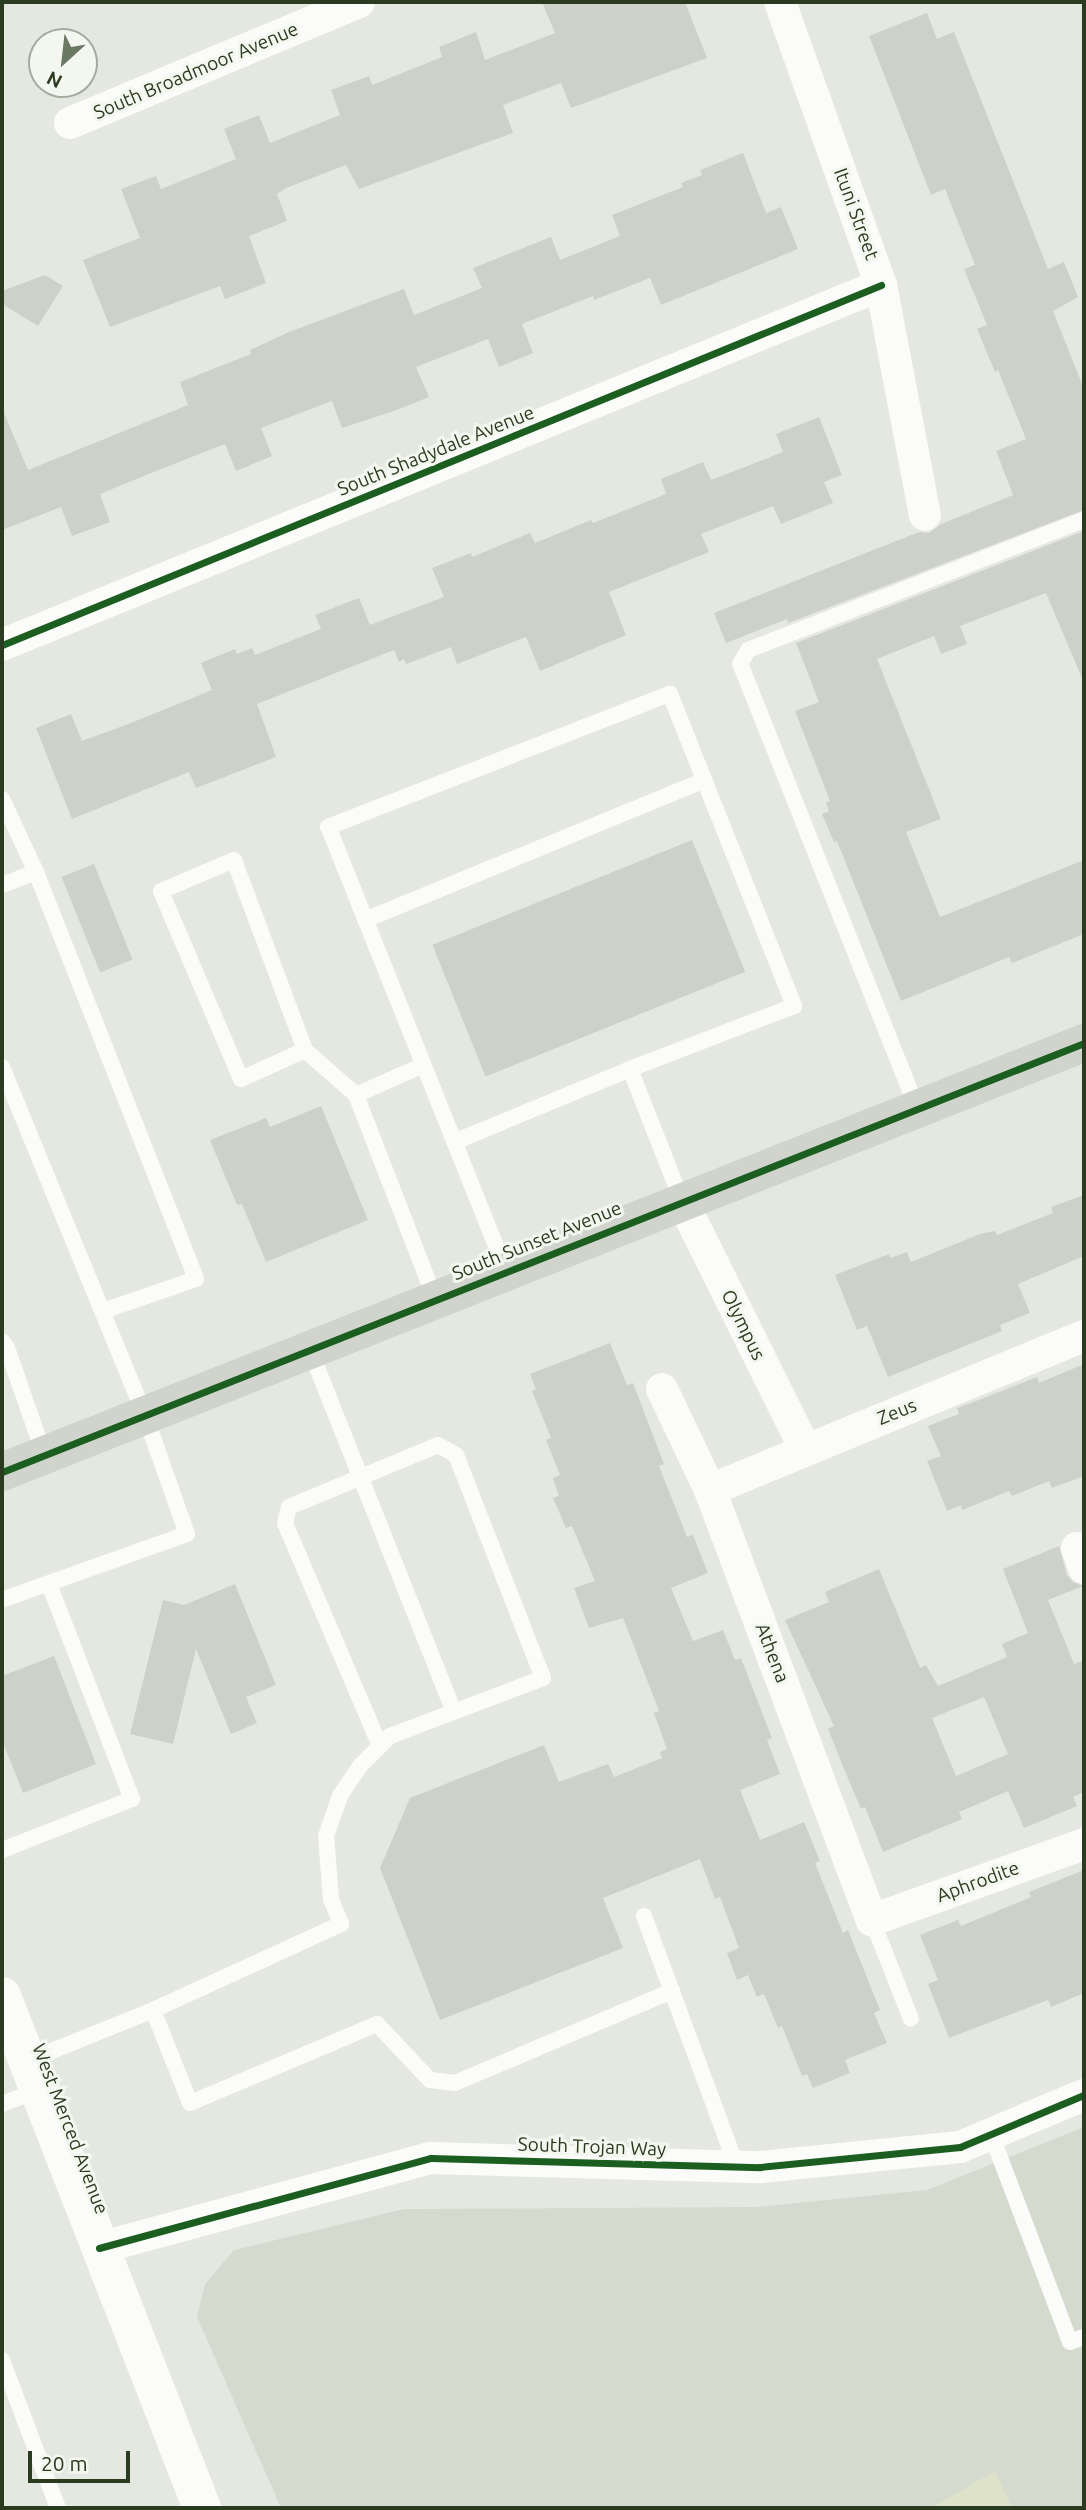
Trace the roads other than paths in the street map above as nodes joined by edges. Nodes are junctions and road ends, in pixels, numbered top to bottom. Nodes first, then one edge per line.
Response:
1 (359, 2) edge
2 (780, 2) edge
3 (70, 123) dead end
4 (881, 285) junction
5 (925, 516) dead end
6 (1084, 520) edge
7 (2, 645) edge
8 (704, 780) junction
9 (2, 799) edge
10 (36, 872) junction
11 (2, 885) edge
12 (365, 920) junction
13 (1084, 1043) edge
14 (305, 1050) junction
15 (424, 1065) junction
16 (2, 1066) edge
17 (630, 1069) junction
18 (356, 1095) junction
19 (917, 1108) junction
20 (454, 1142) junction
21 (682, 1201) junction
22 (506, 1271) junction
23 (435, 1299) junction
24 (103, 1311) junction
25 (1084, 1336) edge
26 (2, 1341) edge
27 (309, 1349) junction
28 (662, 1389) dead end
29 (145, 1415) junction
30 (805, 1449) junction
31 (44, 1454) junction
32 (2, 1472) edge
33 (360, 1476) junction
34 (710, 1490) junction
35 (49, 1584) junction
36 (2, 1600) edge
37 (454, 1711) junction
38 (380, 1746) junction
39 (1084, 1844) edge
40 (2, 1850) edge
41 (644, 1916) dead end
42 (872, 1920) junction
43 (672, 1991) junction
44 (2, 1996) edge
45 (153, 2010) junction
46 (911, 2019) dead end
47 (33, 2075) junction
48 (1084, 2095) edge
49 (2, 2104) edge
50 (991, 2134) junction
51 (737, 2167) junction
52 (99, 2248) junction
53 (1084, 2337) edge
54 (2, 2360) edge
55 (58, 2508) edge
56 (202, 2508) edge

1 - 3 street, South Broadmoor Avenue
2 - 4 street, Ituni Street
4 - 5 street, Ituni Street
4 - 7 street, South Shadydale Avenue
6 - 19 lane
8 - 12 lane
8 - 12 lane
8 - 17 lane
9 - 10 lane
10 - 11 lane
10 - 24 lane
12 - 15 lane
13 - 19 main road, South Sunset Avenue
14 - 14 lane
14 - 18 lane
15 - 18 lane
15 - 20 lane
16 - 24 lane
17 - 20 lane
17 - 21 lane
18 - 23 lane
19 - 21 main road, South Sunset Avenue
20 - 22 lane
21 - 22 main road, South Sunset Avenue
21 - 30 street, Olympus
22 - 23 main road, South Sunset Avenue
23 - 27 main road, South Sunset Avenue
24 - 29 lane
25 - 30 street, Zeus
26 - 31 lane
27 - 29 main road, South Sunset Avenue
27 - 33 lane
28 - 34 street, Athena
29 - 31 main road, South Sunset Avenue
29 - 35 lane
30 - 34 street, Zeus
31 - 32 main road, South Sunset Avenue
33 - 37 lane
33 - 37 lane
33 - 38 lane
34 - 42 street, Athena
35 - 36 lane
35 - 40 lane
37 - 38 lane
38 - 45 lane
39 - 42 street, Aphrodite
41 - 43 lane
42 - 46 lane
43 - 45 lane
43 - 51 lane
44 - 47 street, West Merced Avenue
45 - 47 lane
47 - 49 lane
47 - 52 street, West Merced Avenue
48 - 50 street, South Trojan Way
50 - 51 street, South Trojan Way
50 - 53 lane
51 - 52 street, South Trojan Way
52 - 56 street, West Merced Avenue
54 - 55 lane

